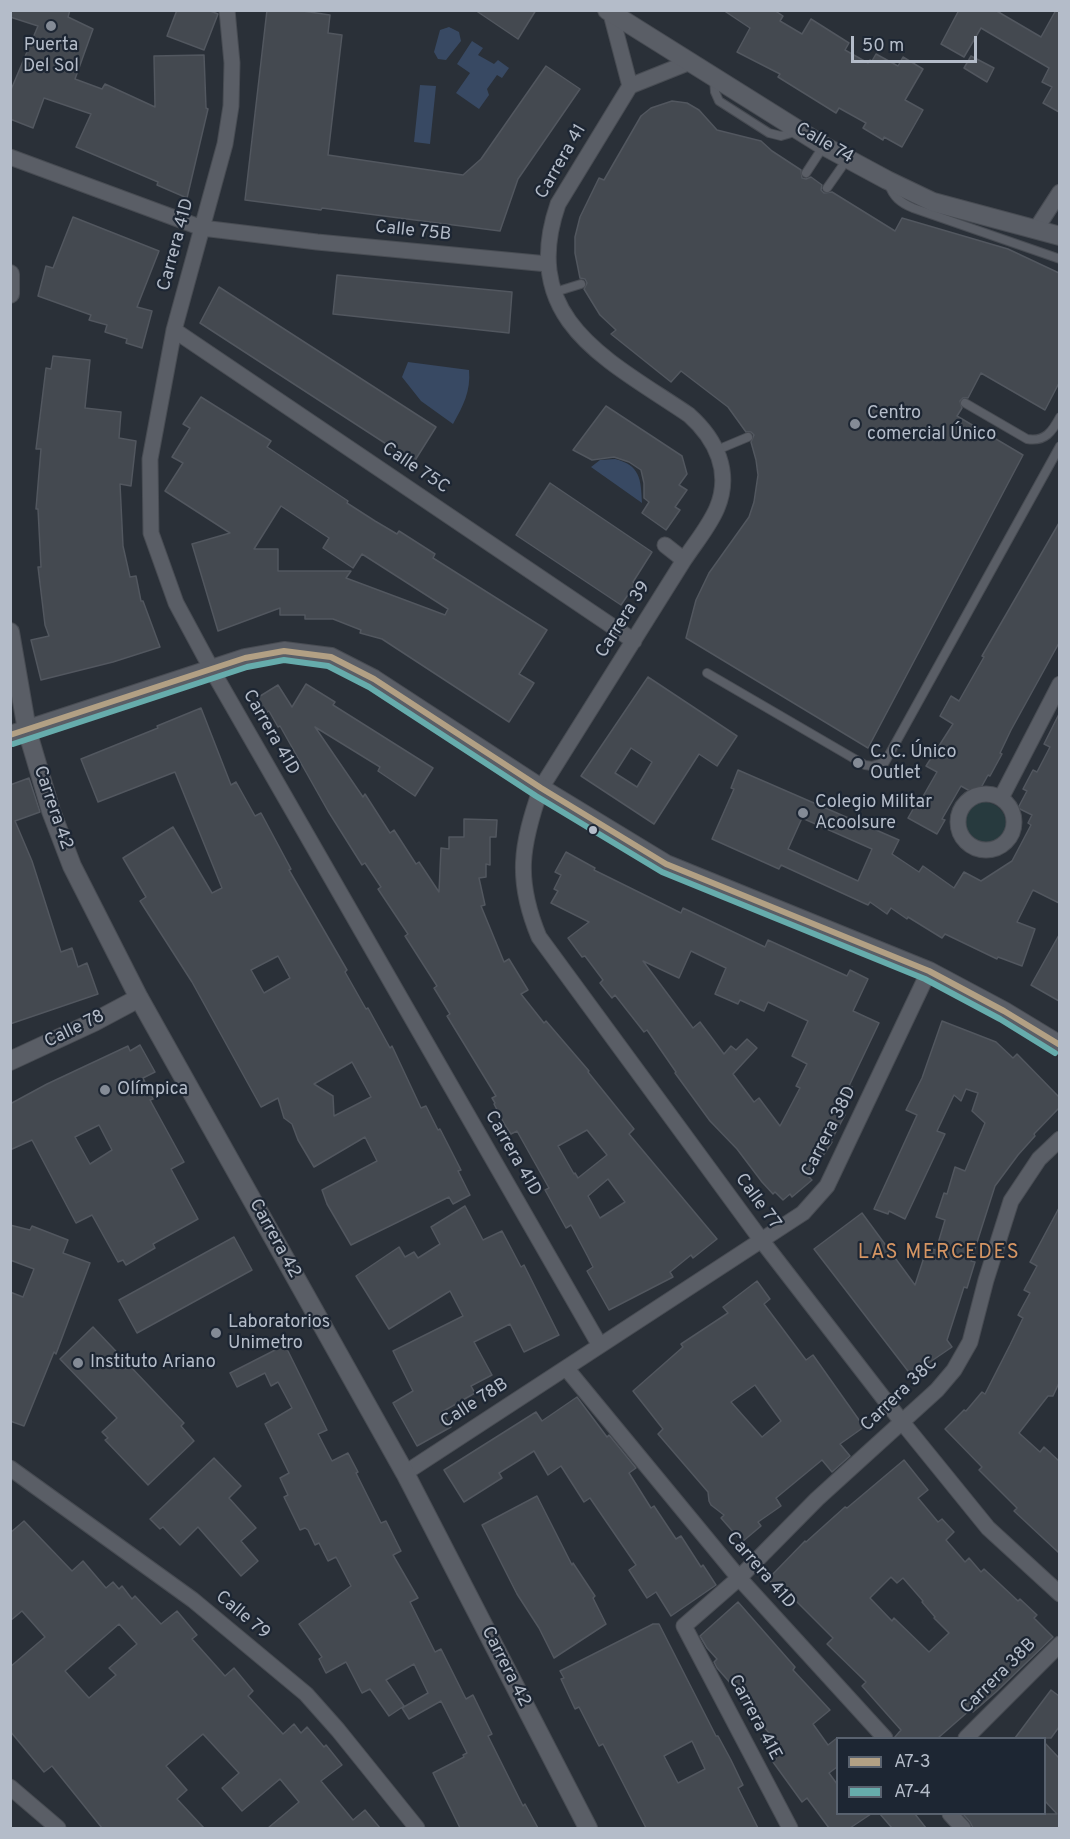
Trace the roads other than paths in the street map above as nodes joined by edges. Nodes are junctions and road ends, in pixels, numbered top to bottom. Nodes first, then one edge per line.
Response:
1 (227, 10) edge
2 (609, 11) edge
3 (690, 62) junction
4 (630, 86) junction
5 (824, 146) junction
6 (10, 157) edge
7 (848, 158) junction
8 (806, 173) dead end
9 (887, 180) junction
10 (826, 188) dead end
11 (1059, 192) edge
12 (202, 228) junction
13 (1036, 229) junction
14 (1059, 236) edge
15 (1059, 259) edge
16 (548, 264) junction
17 (10, 274) edge
18 (581, 284) dead end
19 (553, 292) junction
20 (10, 294) edge
21 (174, 330) junction
22 (964, 403) dead end
23 (1059, 417) edge
24 (748, 437) dead end
25 (1059, 446) edge
26 (717, 450) junction
27 (664, 546) dead end
28 (684, 560) junction
29 (10, 632) edge
30 (634, 640) junction
31 (212, 670) junction
32 (707, 673) dead end
33 (1059, 684) edge
34 (19, 733) edge
35 (541, 788) junction
36 (1001, 798) dead end
37 (929, 971) junction
38 (139, 998) junction
39 (1058, 1040) edge
40 (10, 1061) edge
41 (1059, 1139) edge
42 (762, 1241) junction
43 (599, 1344) junction
44 (566, 1368) junction
45 (902, 1422) junction
46 (10, 1468) edge
47 (405, 1473) junction
48 (739, 1578) junction
49 (1059, 1594) edge
50 (684, 1626) joint
51 (1059, 1644) edge
52 (884, 1737) edge
53 (967, 1737) edge
54 (10, 1787) edge
55 (951, 1815) edge
56 (58, 1828) edge
57 (417, 1828) edge
58 (588, 1828) edge
59 (790, 1828) edge
60 (963, 1828) edge

1 - 12 street, Carrera 41D
2 - 3 street, Calle 74
2 - 4 street
3 - 4 street
3 - 5 street, Calle 74
4 - 16 street, Carrera 41
5 - 7 street, Calle 74
5 - 8 lane
6 - 12 street, Calle 75B
7 - 9 street, Calle 74
7 - 10 lane
9 - 13 street, Calle 74
9 - 15 lane
11 - 13 street
12 - 16 street, Calle 75B
12 - 21 street, Carrera 41D
13 - 14 street, Calle 74
16 - 19 street
17 - 20 street
18 - 19 lane
19 - 26 street
21 - 30 street, Calle 75C
21 - 31 street, Carrera 41D
22 - 23 lane
24 - 26 lane
25 - 32 lane
26 - 28 street, Carrera 39
27 - 28 street
28 - 30 street, Carrera 39
29 - 34 street, Carrera 42
30 - 35 street, Carrera 39
31 - 34 street
31 - 35 street
31 - 43 street, Carrera 41D
33 - 36 street
34 - 38 street, Carrera 42
35 - 37 street
35 - 42 street, Calle 77
37 - 39 street
37 - 42 street, Carrera 38D
38 - 40 street, Calle 78
38 - 47 street, Carrera 42
41 - 45 street, Carrera 38C
42 - 43 street, Carrera 38D
42 - 45 street, Calle 77
43 - 44 street, Carrera 38D
44 - 47 street, Calle 78B
44 - 48 street, Carrera 41D
45 - 48 street, Carrera 38C
45 - 49 street, Calle 77
46 - 57 street, Calle 79
47 - 58 street, Carrera 42
48 - 50 street, Carrera 38C
48 - 52 street, Carrera 41D
50 - 59 street, Carrera 41E
51 - 53 street, Carrera 38B
54 - 56 street
55 - 60 street

